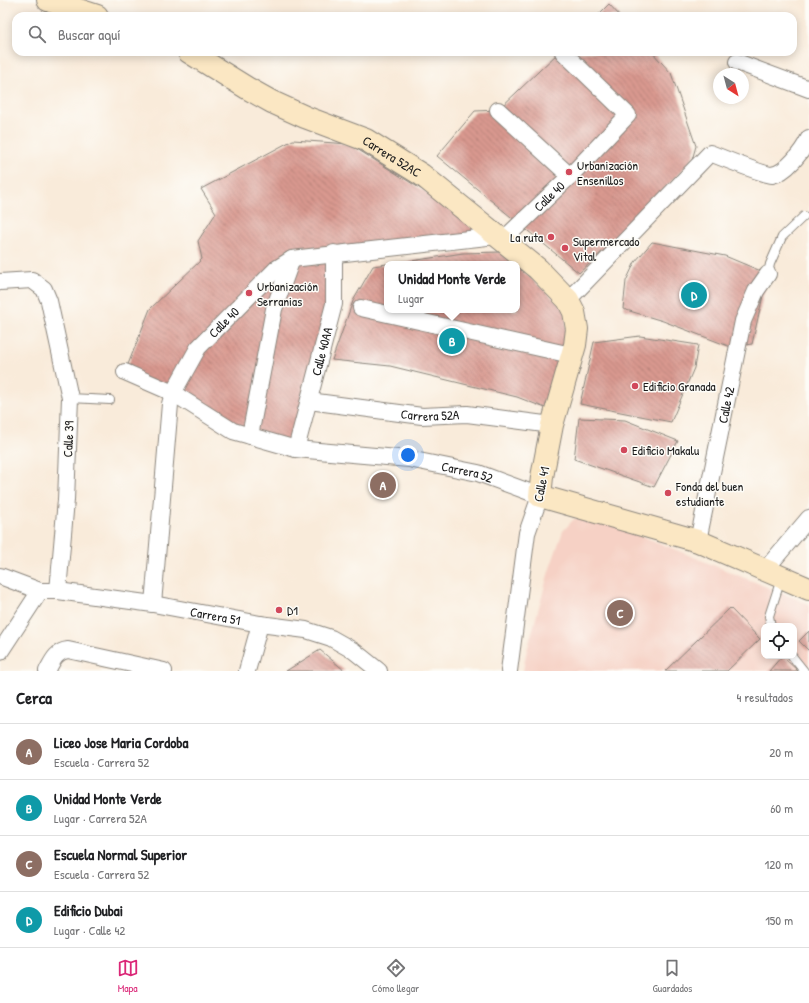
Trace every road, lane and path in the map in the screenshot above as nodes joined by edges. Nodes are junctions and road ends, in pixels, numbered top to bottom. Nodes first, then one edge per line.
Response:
1 (48, 0) edge
2 (85, 12) edge
3 (195, 56) edge
4 (567, 56) edge
5 (737, 62) dead end
6 (809, 89) edge
7 (498, 110) dead end
8 (809, 138) edge
9 (570, 176) junction
10 (804, 216) dead end
11 (499, 239) junction
12 (334, 253) junction
13 (292, 258) junction
14 (768, 274) joint
15 (0, 282) edge
16 (568, 300) junction
17 (361, 308) dead end
18 (384, 311) edge
19 (399, 313) edge
20 (414, 315) edge
21 (571, 356) junction
22 (125, 372) dead end
23 (173, 393) junction
24 (70, 398) junction
25 (110, 400) dead end
26 (309, 400) junction
27 (552, 425) junction
28 (250, 436) junction
29 (296, 449) junction
30 (540, 496) junction
31 (809, 518) edge
32 (698, 541) junction
33 (773, 574) junction
34 (0, 576) edge
35 (809, 589) edge
36 (40, 591) junction
37 (58, 591) junction
38 (153, 604) junction
39 (770, 623) edge
40 (260, 624) junction
41 (0, 652) edge
42 (794, 659) edge
43 (47, 671) edge
44 (164, 671) edge
45 (247, 671) edge
46 (379, 671) edge
47 (509, 671) edge
48 (804, 671) edge

1 - 2 street
3 - 11 street, Carrera 52AC
4 - 9 street, Calle 40
5 - 6 street
7 - 9 street
8 - 16 street
9 - 11 street, Calle 40
10 - 14 lane
11 - 12 street, Calle 40
11 - 16 street, Carrera 52AC
12 - 13 street, Calle 40
12 - 26 street, Calle 40AA
13 - 23 street, Calle 40
13 - 28 street
14 - 32 street, Calle 42
15 - 24 street, Calle 39
16 - 21 street, Calle 41
17 - 18 street
19 - 20 street
20 - 21 street
21 - 27 street, Calle 41
22 - 23 street, Carrera 52
23 - 28 street, Carrera 52
23 - 38 street, Calle 40
24 - 25 lane
24 - 37 street, Calle 39
26 - 27 street, Carrera 52A
26 - 29 street, Calle 40AA
27 - 30 street, Calle 41
28 - 29 street, Carrera 52
29 - 30 street, Carrera 52
30 - 32 street, Carrera 52
30 - 47 street, Calle 41
31 - 33 street
32 - 33 street, Carrera 52
33 - 35 street, Carrera 52
33 - 39 lane
34 - 36 street
36 - 37 street, Carrera 51
36 - 41 street
37 - 38 street, Carrera 51
38 - 40 street, Carrera 51
40 - 45 street
40 - 46 street, Carrera 51
42 - 48 lane
43 - 44 street

